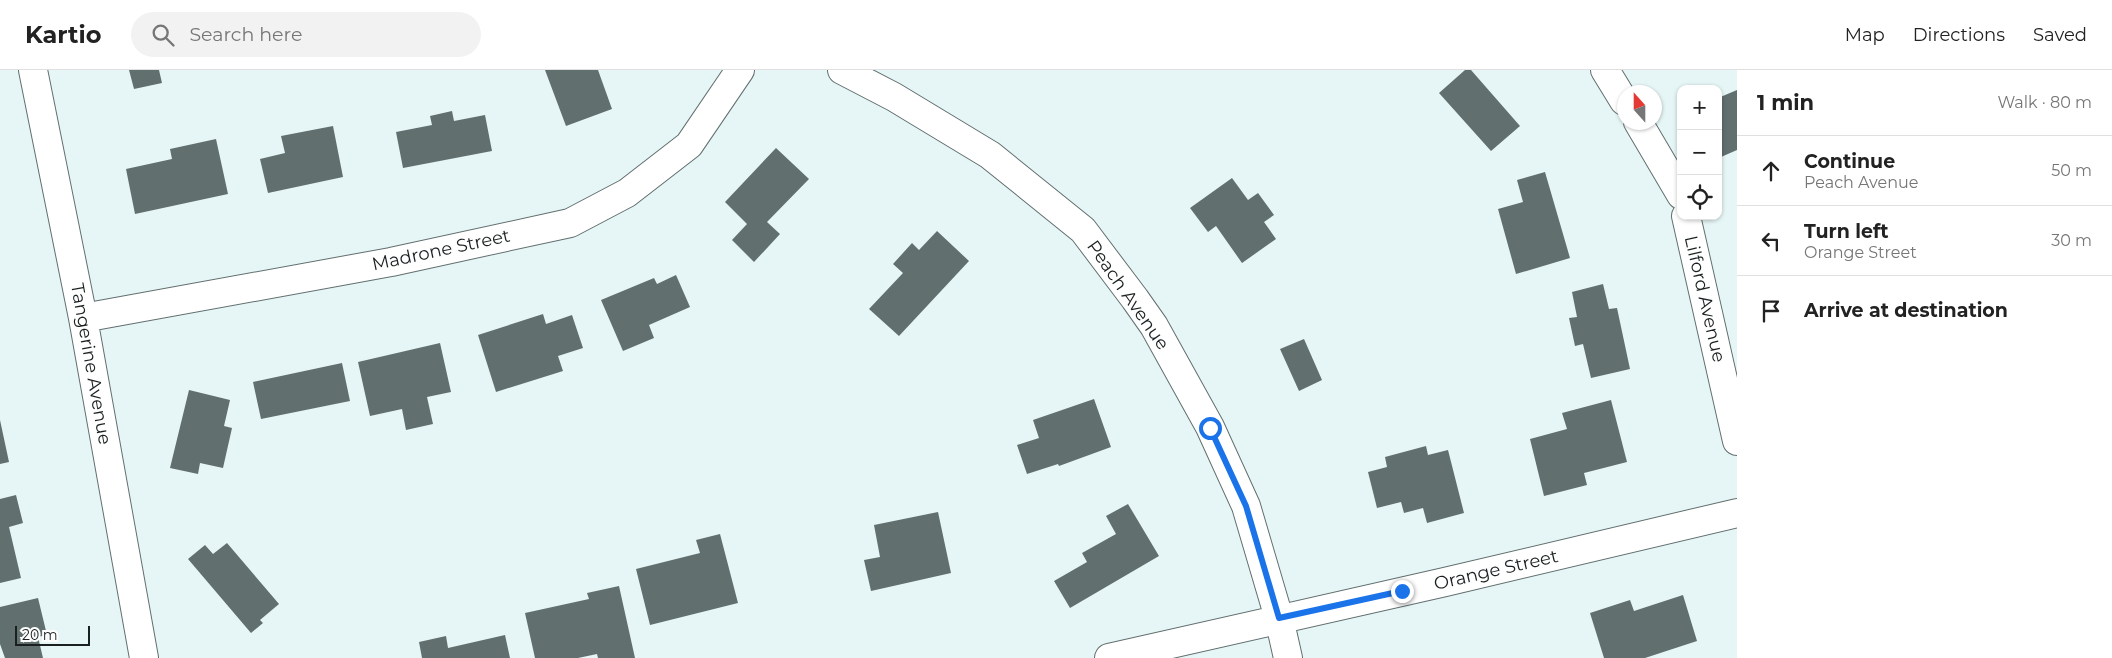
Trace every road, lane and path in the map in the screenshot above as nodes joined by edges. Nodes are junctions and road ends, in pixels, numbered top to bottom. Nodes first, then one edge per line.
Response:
1 (33, 70) edge
2 (740, 70) edge
3 (842, 70) edge
4 (1605, 70) edge
5 (1617, 90) edge
6 (1643, 130) edge
7 (1677, 188) edge
8 (1687, 220) edge
9 (83, 318) junction
10 (1737, 441) edge
11 (1737, 513) edge
12 (1279, 618) junction
13 (144, 658) edge
14 (1109, 658) edge
15 (1288, 658) edge

1 - 9 street, Tangerine Avenue
2 - 9 street, Madrone Street
3 - 12 street, Peach Avenue
4 - 5 street
6 - 7 street
8 - 10 street, Lilford Avenue
9 - 13 street, Tangerine Avenue
11 - 12 street, Orange Street
12 - 14 street, Orange Street
12 - 15 street, Peach Avenue

